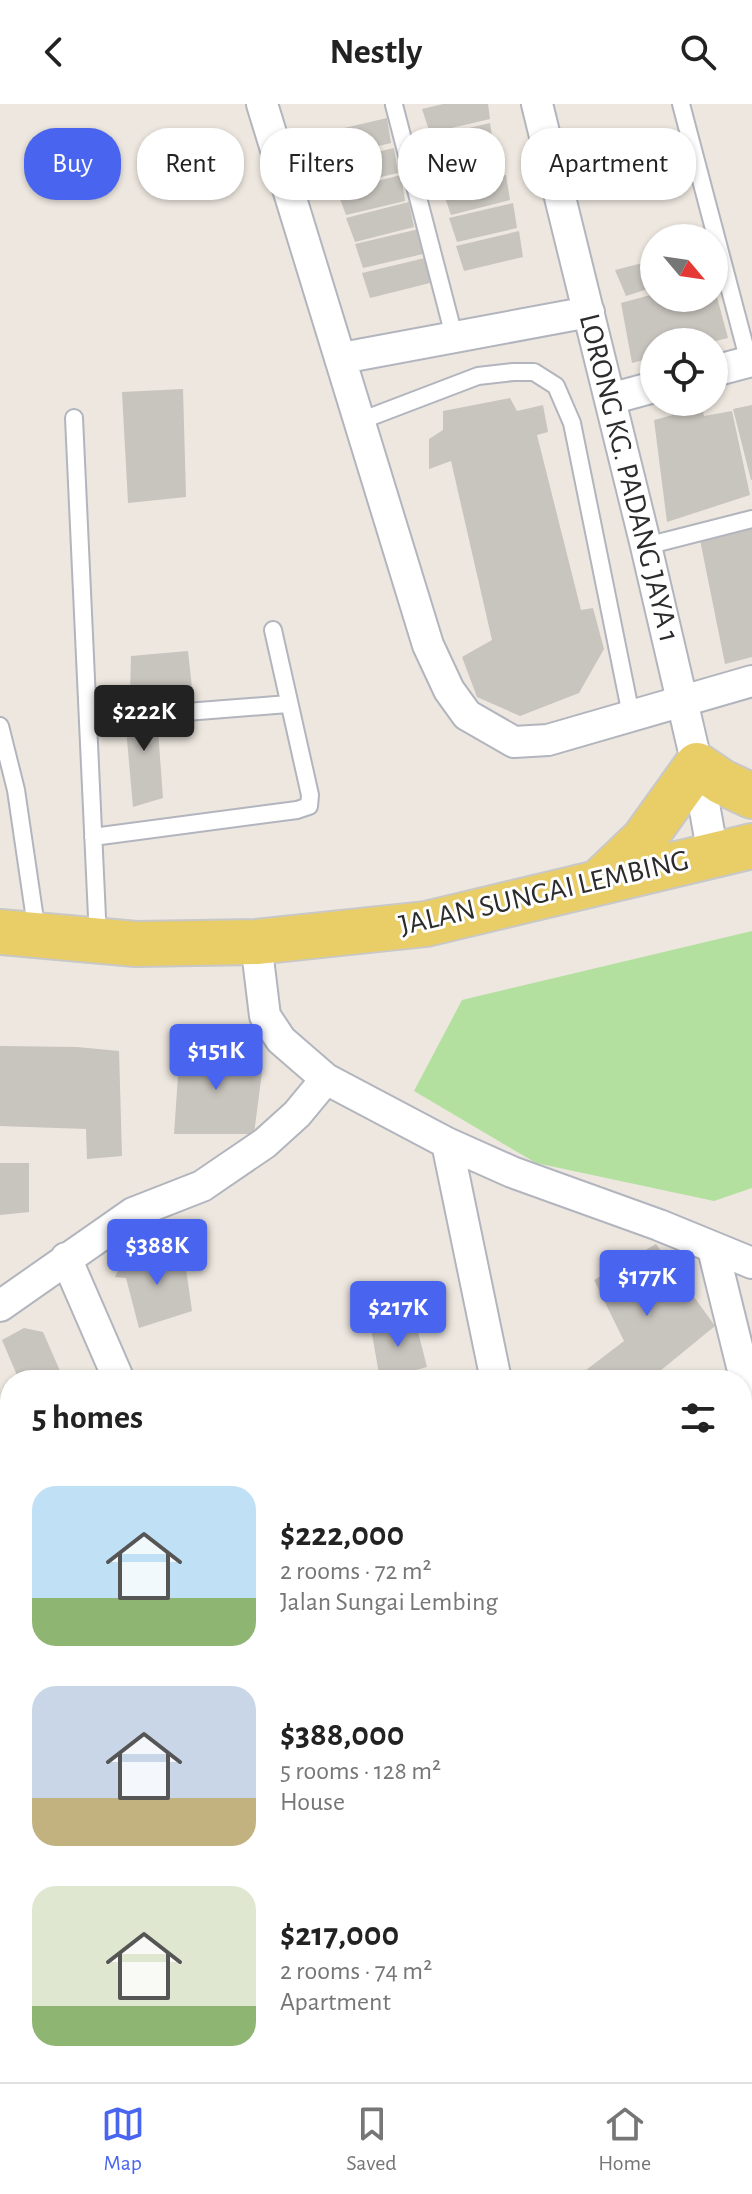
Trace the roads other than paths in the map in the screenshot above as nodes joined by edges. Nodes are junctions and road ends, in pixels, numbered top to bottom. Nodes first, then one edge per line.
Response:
1 (262, 104) edge
2 (537, 104) edge
3 (681, 104) edge
4 (394, 105) edge
5 (589, 312) junction
6 (454, 336) junction
7 (342, 358) junction
8 (751, 361) edge
9 (728, 367) edge
10 (640, 391) edge
11 (610, 399) junction
12 (74, 418) dead end
13 (360, 421) junction
14 (752, 519) edge
15 (646, 546) junction
16 (273, 630) dead end
17 (752, 681) edge
18 (682, 699) junction
19 (288, 704) junction
20 (186, 712) dead end
21 (631, 715) junction
22 (0, 726) edge
23 (697, 765) junction
24 (752, 796) edge
25 (93, 837) junction
26 (733, 851) edge
27 (597, 884) junction
28 (19, 933) edge
29 (98, 940) junction
30 (256, 942) junction
31 (326, 1079) junction
32 (447, 1143) junction
33 (713, 1249) junction
34 (66, 1258) junction
35 (752, 1263) edge
36 (0, 1306) edge
37 (115, 1370) edge
38 (494, 1370) edge
39 (743, 1370) edge

1 - 7 street
2 - 5 street, LORONG KG. PADANG JAYA 1
3 - 8 lane
4 - 6 lane
5 - 6 street
5 - 11 street, LORONG KG. PADANG JAYA 1
6 - 7 street
7 - 13 street
8 - 9 street
10 - 11 street
11 - 15 street, LORONG KG. PADANG JAYA 1
12 - 25 lane
13 - 21 street
13 - 21 lane
14 - 15 lane
15 - 18 street, LORONG KG. PADANG JAYA 1
16 - 19 lane
17 - 18 street
18 - 21 street
18 - 23 street, LORONG KG. PADANG JAYA 1
19 - 20 lane
19 - 25 lane
22 - 28 lane
23 - 24 main road
23 - 26 street, LORONG KG. PADANG JAYA 1
23 - 27 main road
25 - 29 lane
26 - 27 main road, JALAN SUNGAI LEMBING
27 - 30 main road, JALAN SUNGAI LEMBING
28 - 29 main road, JALAN SUNGAI LEMBING
29 - 30 main road, JALAN SUNGAI LEMBING
30 - 31 street
31 - 32 street
31 - 34 street
32 - 33 street
32 - 38 street
33 - 35 street
33 - 39 street
34 - 36 street
34 - 37 street

